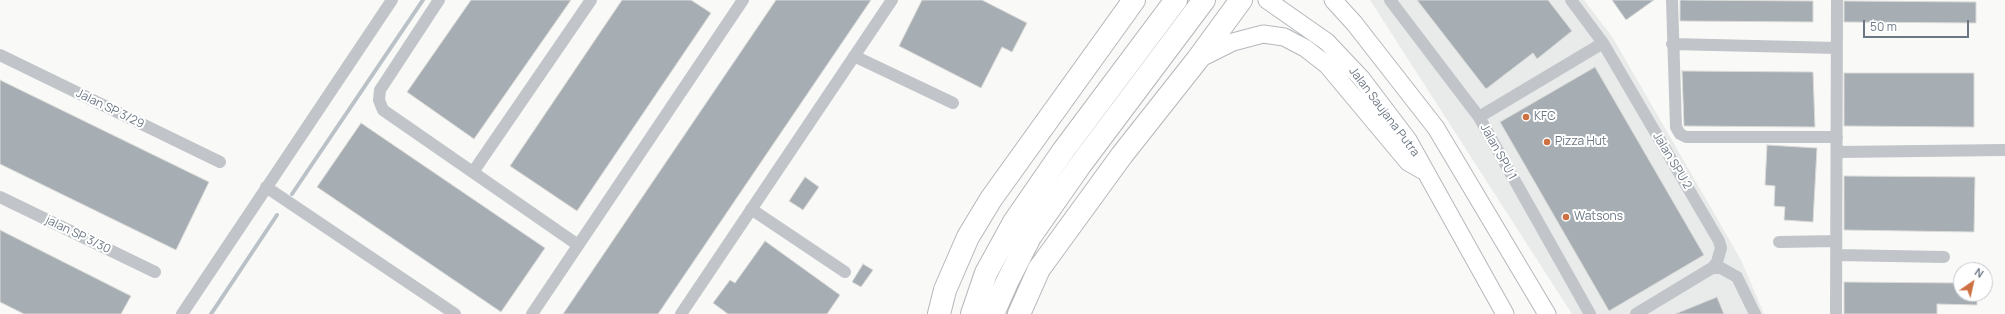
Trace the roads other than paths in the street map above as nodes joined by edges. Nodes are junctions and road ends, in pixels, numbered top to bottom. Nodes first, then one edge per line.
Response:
1 (392, 0) edge
2 (439, 0) edge
3 (591, 0) edge
4 (743, 0) edge
5 (892, 0) edge
6 (1134, 0) edge
7 (1176, 0) edge
8 (1204, 0) edge
9 (1241, 0) edge
10 (1266, 0) edge
11 (1333, 0) edge
12 (1390, 0) edge
13 (1571, 0) edge
14 (1672, 0) edge
15 (1837, 0) edge
16 (1603, 43) junction
17 (1672, 44) junction
18 (1837, 48) junction
19 (0, 56) edge
20 (854, 56) junction
21 (1197, 60) junction
22 (952, 104) dead end
23 (1479, 117) junction
24 (1837, 137) junction
25 (2005, 150) edge
26 (1837, 152) junction
27 (220, 162) dead end
28 (473, 172) junction
29 (1429, 174) junction
30 (266, 187) junction
31 (0, 197) edge
32 (751, 209) junction
33 (1836, 241) junction
34 (1779, 242) dead end
35 (578, 245) junction
36 (1837, 255) junction
37 (1944, 257) dead end
38 (1712, 268) junction
39 (155, 272) dead end
40 (845, 272) dead end
41 (182, 314) edge
42 (456, 314) edge
43 (532, 314) edge
44 (681, 314) edge
45 (938, 314) edge
46 (972, 314) edge
47 (993, 314) edge
48 (1020, 314) edge
49 (1505, 314) edge
50 (1547, 314) edge
51 (1590, 314) edge
52 (1636, 314) edge
53 (1754, 314) edge
54 (1836, 314) edge

1 - 30 street
2 - 28 street
3 - 28 street
4 - 35 street
5 - 20 street
6 - 45 highway
7 - 46 highway
8 - 47 highway
9 - 21 highway
10 - 29 main road, Jalan Saujana Putra
11 - 50 main road
12 - 23 street, Jalan SPU 1
13 - 16 street, Jalan SPU 2
14 - 17 street, Jalan SPU 2
15 - 18 street
16 - 23 street
16 - 38 street, Jalan SPU 2
17 - 18 street
17 - 24 street, Jalan SPU 2
18 - 24 street
19 - 27 street, Jalan SP 3/29
20 - 22 street
20 - 32 street
21 - 29 main road
21 - 48 highway
23 - 51 street, Jalan SPU 1
24 - 26 street
25 - 26 street
26 - 33 street
28 - 35 street
29 - 49 main road, Jalan Saujana Putra
30 - 41 street
30 - 42 street
31 - 39 street, jalan SP 3/30
32 - 40 street
32 - 44 street
33 - 34 street
33 - 36 street
35 - 43 street
36 - 37 street
36 - 54 street
38 - 52 street
38 - 53 street

